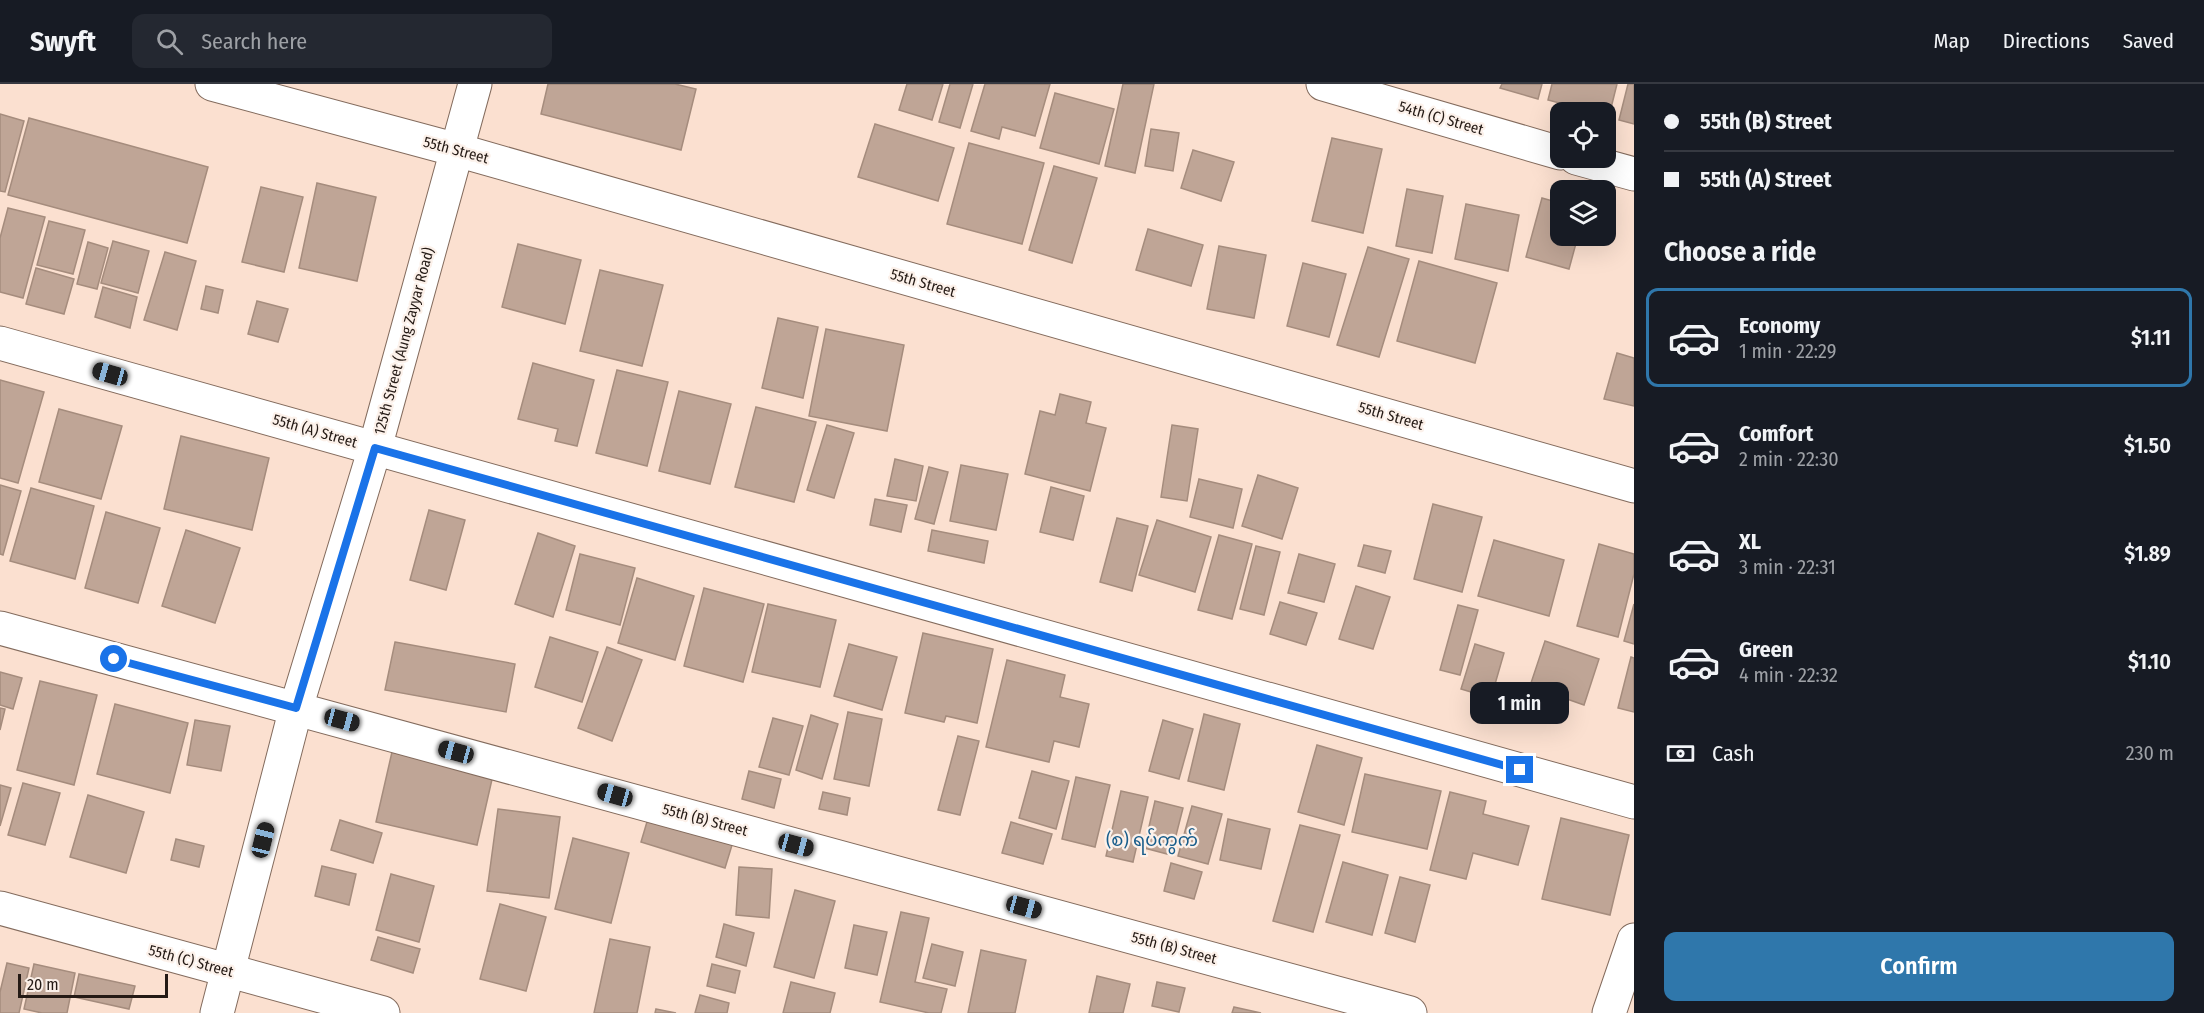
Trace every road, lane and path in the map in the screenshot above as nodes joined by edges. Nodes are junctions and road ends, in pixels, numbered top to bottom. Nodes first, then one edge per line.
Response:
1 (212, 84) edge
2 (475, 84) edge
3 (1323, 84) edge
4 (457, 150) junction
5 (1550, 150) edge
6 (1612, 168) edge
7 (1634, 174) edge
8 (0, 343) edge
9 (375, 448) junction
10 (1634, 486) edge
11 (0, 628) edge
12 (296, 708) junction
13 (1634, 802) edge
14 (0, 908) edge
15 (1634, 940) edge
16 (229, 971) junction
17 (217, 1013) edge
18 (383, 1013) edge
19 (1410, 1013) edge
20 (1609, 1013) edge

1 - 4 street, 55th Street
2 - 4 street, 125th Street (Aung Zayyar Road)
3 - 5 street, 54th (C) Street
4 - 9 street, 125th Street (Aung Zayyar Road)
4 - 10 street, 55th Street
6 - 7 street
8 - 9 street, 55th (A) Street
9 - 12 street, 125th Street (Aung Zayyar Road)
9 - 13 street, 55th (A) Street
11 - 12 street, 55th (B) Street
12 - 16 street, 125th Street (Aung Zayyar Road)
12 - 19 street, 55th (B) Street
14 - 16 street, 55th (C) Street
15 - 20 street
16 - 17 street, 125th Street (Aung Zayyar Road)
16 - 18 street, 55th (C) Street

